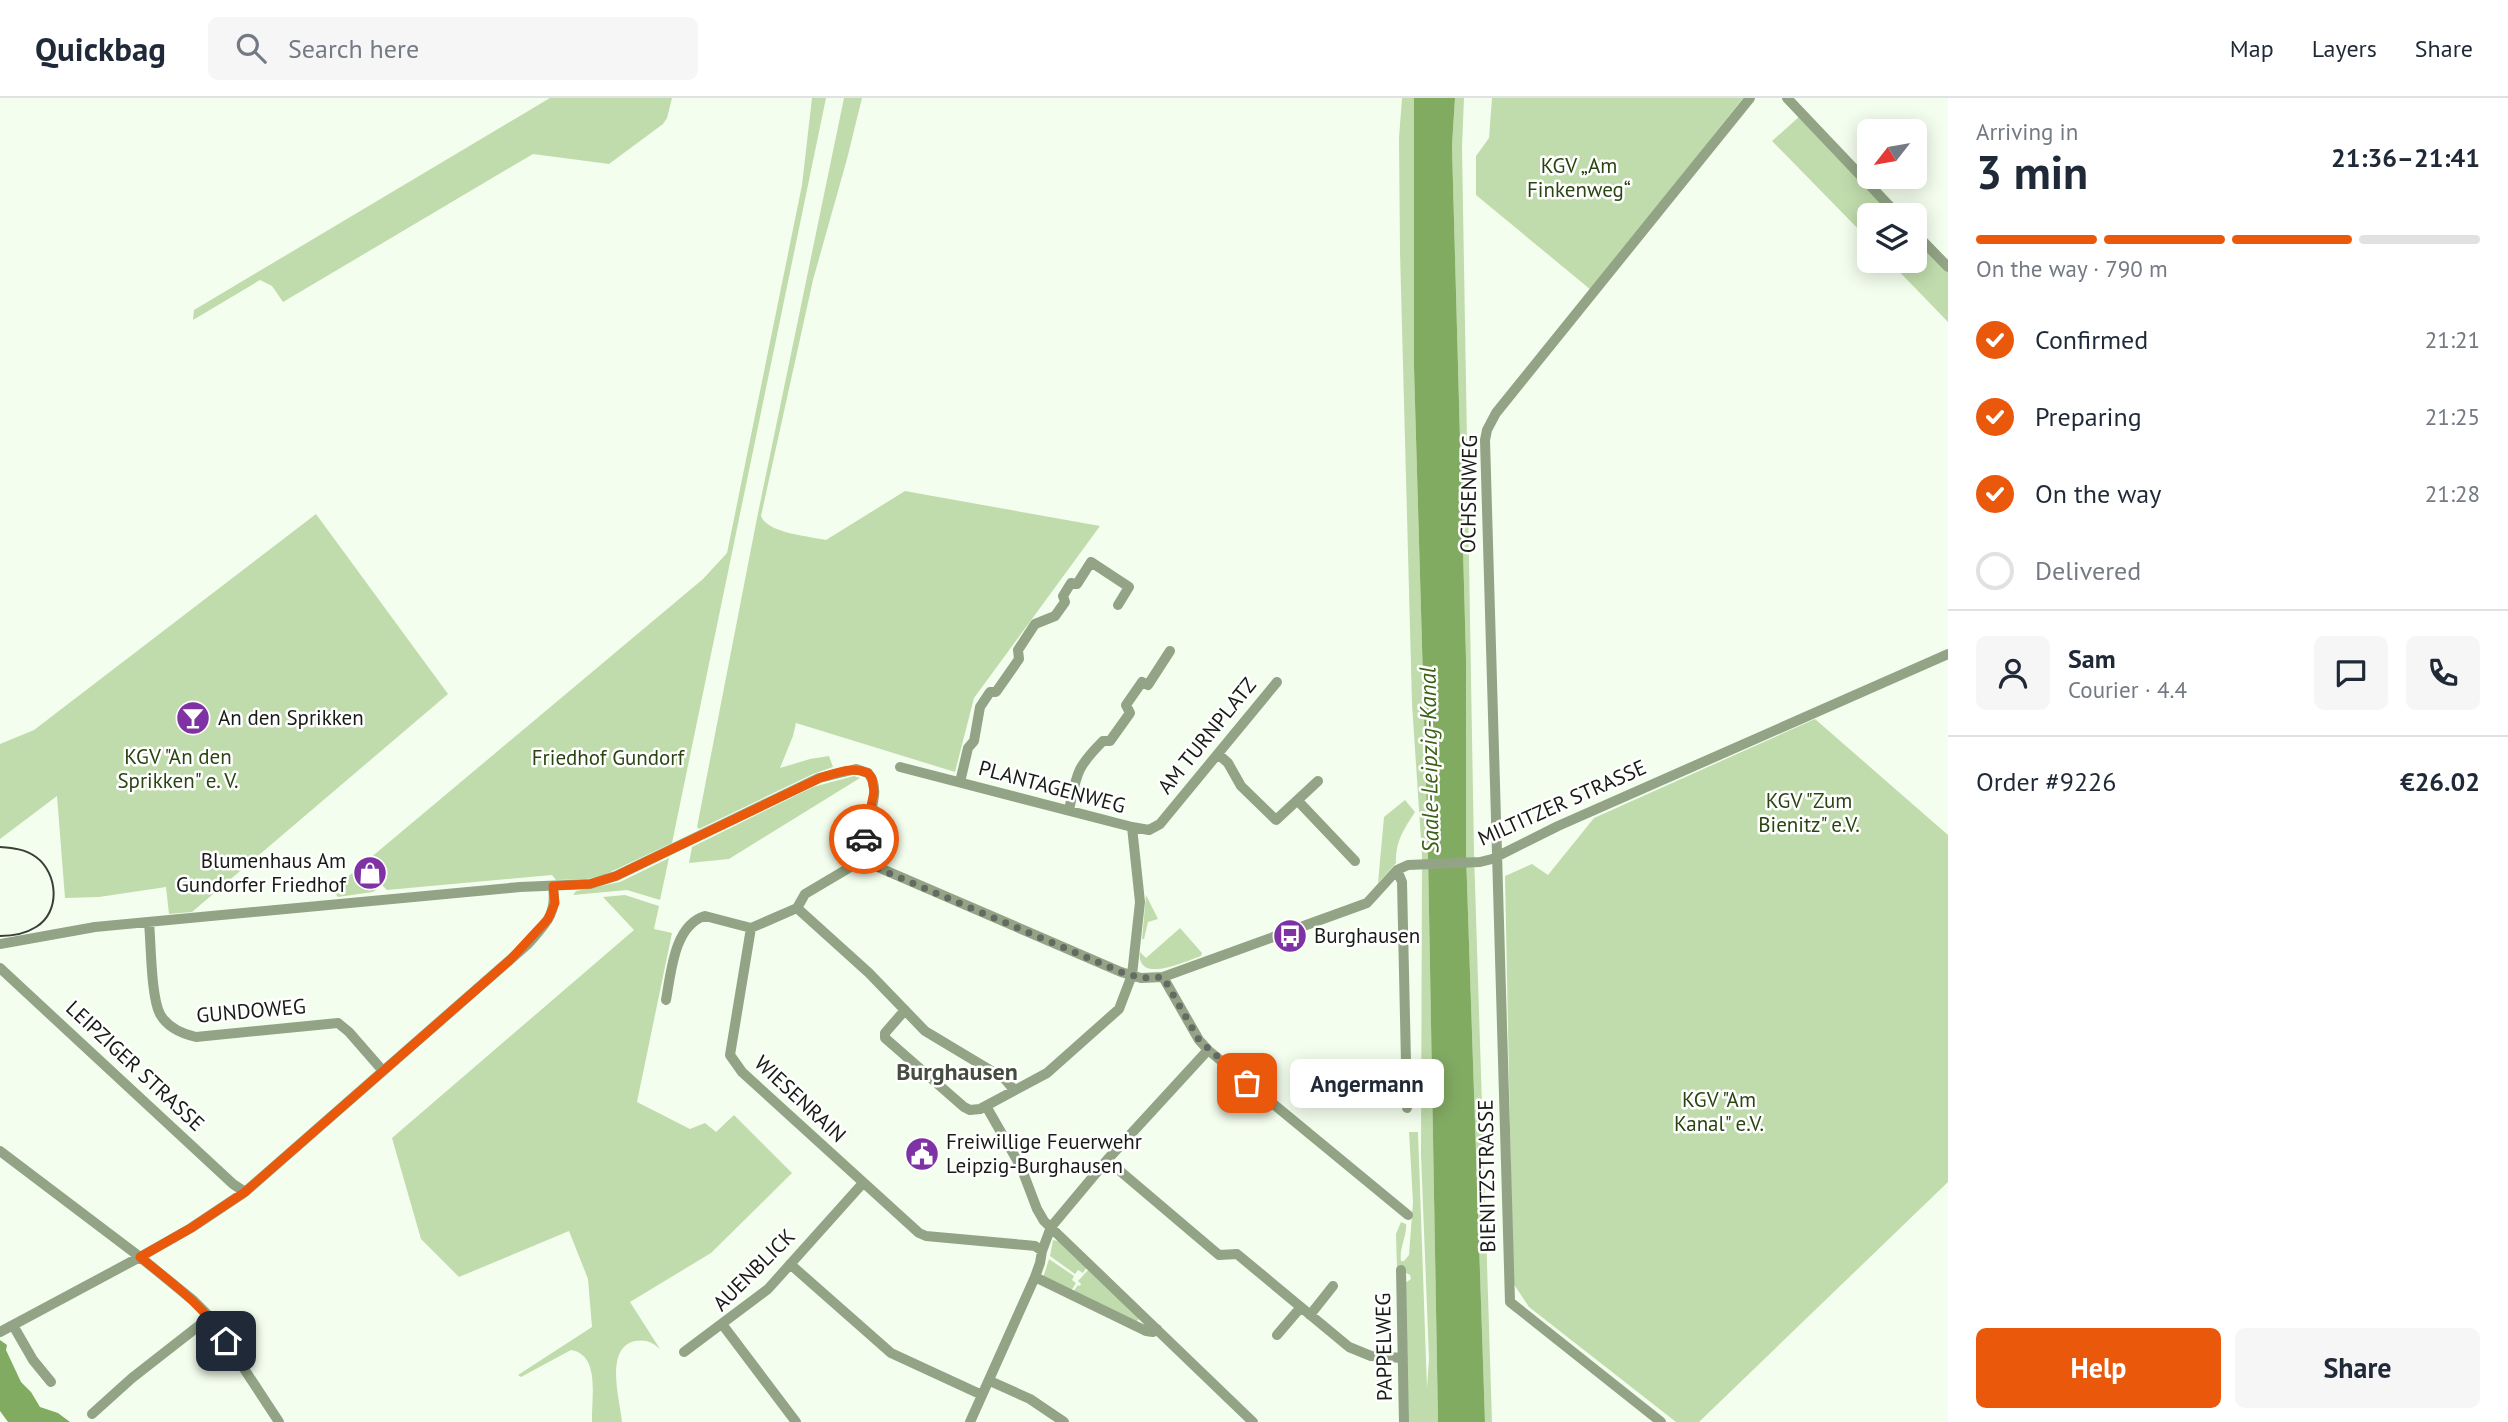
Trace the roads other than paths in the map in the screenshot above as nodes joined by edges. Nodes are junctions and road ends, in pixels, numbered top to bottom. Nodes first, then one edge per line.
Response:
1 (1750, 98) edge
2 (1787, 98) edge
3 (1887, 203) edge
4 (1927, 245) edge
5 (1948, 267) edge
6 (1118, 605) dead end
7 (1170, 651) dead end
8 (1948, 654) edge
9 (1277, 682) dead end
10 (1219, 754) junction
11 (900, 767) dead end
12 (1318, 781) dead end
13 (960, 782) junction
14 (1298, 801) junction
15 (1069, 810) junction
16 (1132, 827) junction
17 (1497, 856) junction
18 (863, 859) junction
19 (1355, 861) dead end
20 (1397, 870) junction
21 (553, 886) junction
22 (797, 908) junction
23 (149, 922) junction
24 (751, 928) junction
25 (0, 944) edge
26 (0, 968) edge
27 (1132, 975) junction
28 (1157, 978) junction
29 (666, 1000) dead end
30 (905, 1010) junction
31 (1208, 1050) junction
32 (383, 1071) junction
33 (1014, 1090) junction
34 (986, 1106) junction
35 (1407, 1108) dead end
36 (0, 1151) edge
37 (1107, 1160) junction
38 (863, 1183) junction
39 (245, 1192) junction
40 (1408, 1215) dead end
41 (1052, 1227) junction
42 (1042, 1251) junction
43 (140, 1257) junction
44 (790, 1264) junction
45 (1401, 1270) dead end
46 (1035, 1277) junction
47 (1333, 1286) dead end
48 (1301, 1307) junction
49 (1310, 1314) junction
50 (210, 1317) junction
51 (722, 1325) junction
52 (14, 1326) junction
53 (1157, 1329) junction
54 (0, 1332) edge
55 (1278, 1335) dead end
56 (684, 1352) dead end
57 (1403, 1358) junction
58 (990, 1381) junction
59 (51, 1382) dead end
60 (982, 1395) junction
61 (92, 1414) dead end
62 (279, 1422) edge
63 (796, 1422) edge
64 (970, 1422) edge
65 (1063, 1422) edge
66 (1253, 1422) edge
67 (1404, 1422) edge
68 (1661, 1422) edge

1 - 17 street, OCHSENWEG
2 - 3 street
4 - 5 street
6 - 13 street
7 - 15 street
8 - 17 street, MILTITZER STRASSE
9 - 10 street, AM TURNPLATZ
10 - 14 street
10 - 16 street, AM TURNPLATZ
11 - 13 street, PLANTAGENWEG
12 - 14 street
13 - 15 street, PLANTAGENWEG
14 - 19 street
15 - 16 street, PLANTAGENWEG
16 - 27 street, PLANTAGENWEG
17 - 20 street, MILTITZER STRASSE
17 - 68 street, BIENITZSTRASSE
18 - 21 street
18 - 22 street
18 - 27 street
20 - 28 street
20 - 35 street
21 - 23 street
21 - 32 street
22 - 24 street
22 - 30 street
23 - 25 street
23 - 32 street, GUNDOWEG
24 - 29 street
24 - 38 street, WIESENRAIN
26 - 39 street, LEIPZIGER STRASSE
27 - 28 street
27 - 33 street, PLANTAGENWEG
28 - 31 street
30 - 33 street
30 - 34 street
31 - 37 street
31 - 40 street
32 - 39 street
33 - 34 street, PLANTAGENWEG
34 - 41 street
36 - 43 street
37 - 41 street
37 - 48 street
38 - 42 street, WIESENRAIN
38 - 44 street, AUENBLICK
39 - 43 street
41 - 42 street
41 - 53 street
42 - 46 street
43 - 50 street
43 - 52 street
44 - 51 street, AUENBLICK
44 - 60 street
45 - 57 street, PAPPELWEG
46 - 53 street
46 - 58 street
47 - 49 street
48 - 49 street
48 - 55 street
49 - 57 street
50 - 61 street
50 - 62 street
51 - 56 street
51 - 63 street, AUENBLICK
52 - 54 street
52 - 59 street
53 - 66 street
57 - 67 street, PAPPELWEG
58 - 60 street
58 - 65 street
60 - 64 street

